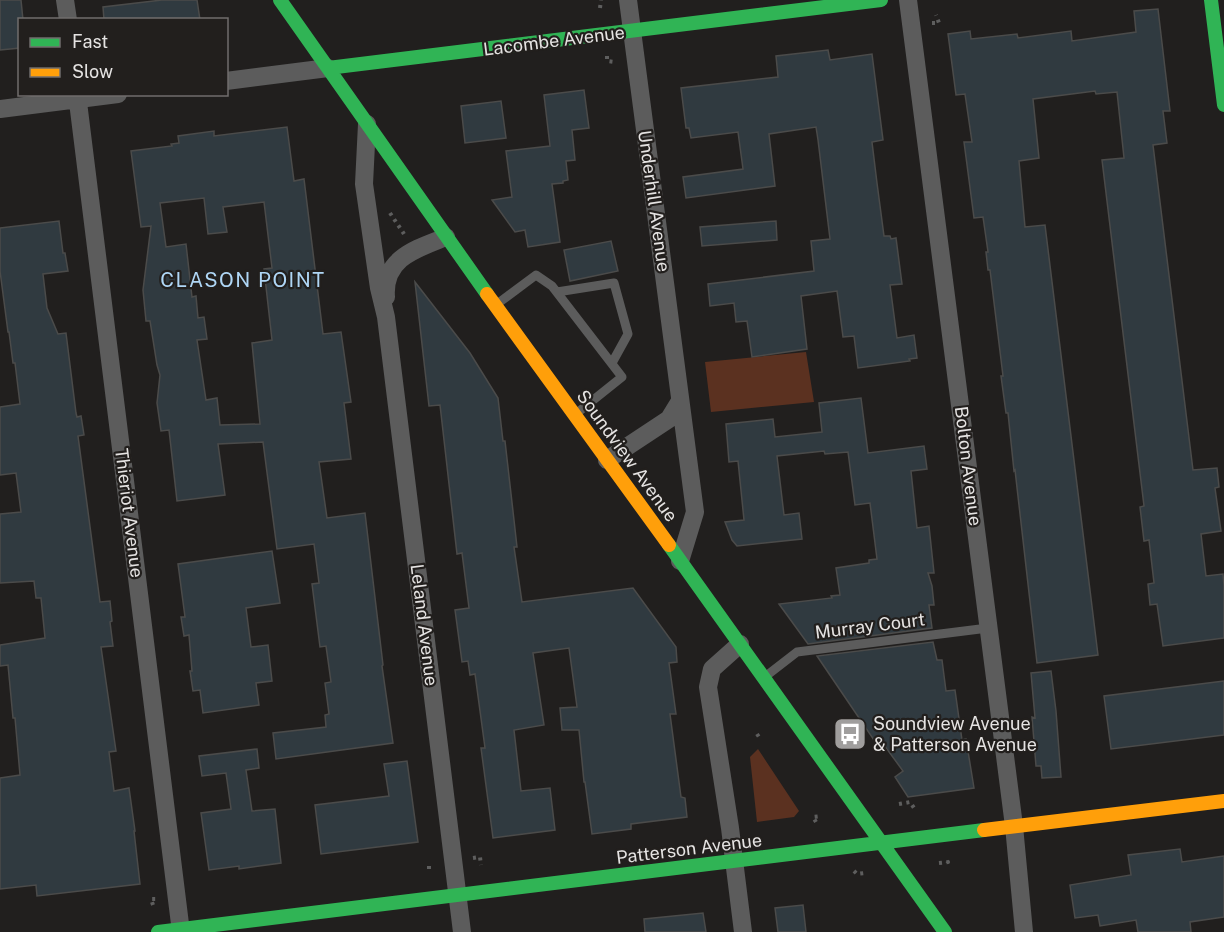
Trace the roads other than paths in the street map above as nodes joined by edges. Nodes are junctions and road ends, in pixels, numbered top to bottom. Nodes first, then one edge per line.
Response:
1 (65, 0) edge
2 (628, 0) edge
3 (881, 0) edge
4 (908, 0) edge
5 (1211, 0) edge
6 (286, 2) edge
7 (68, 18) edge
8 (632, 31) junction
9 (328, 68) junction
10 (228, 81) edge
11 (77, 97) edge
12 (1224, 105) edge
13 (0, 109) edge
14 (367, 124) junction
15 (446, 237) junction
16 (557, 292) junction
17 (496, 305) junction
18 (386, 317) junction
19 (612, 363) junction
20 (680, 401) junction
21 (575, 415) junction
22 (607, 460) junction
23 (680, 561) junction
24 (988, 628) junction
25 (740, 644) junction
26 (764, 677) junction
27 (1224, 801) edge
28 (1014, 826) junction
29 (881, 843) junction
30 (734, 861) junction
31 (457, 896) junction
32 (180, 931) edge
33 (158, 932) edge
34 (462, 932) edge
35 (743, 932) edge
36 (945, 932) edge
37 (1024, 932) edge

1 - 7 street
2 - 8 street, Underhill Avenue
3 - 8 main road, Lacombe Avenue
4 - 24 street, Bolton Avenue
5 - 12 main road
6 - 9 main road, Soundview Avenue
8 - 9 main road, Lacombe Avenue
8 - 20 street, Underhill Avenue
9 - 10 street, Lacombe Avenue
9 - 14 main road, Soundview Avenue
11 - 13 street
11 - 32 street, Thieriot Avenue
14 - 15 main road, Soundview Avenue
14 - 18 street, Leland Avenue
15 - 17 main road, Soundview Avenue
15 - 18 street, Leland Avenue
16 - 17 lane
16 - 19 lane
16 - 19 lane
17 - 21 main road, Soundview Avenue
18 - 31 street, Leland Avenue
19 - 21 lane
20 - 22 street
20 - 23 street, Underhill Avenue
21 - 22 main road, Soundview Avenue
22 - 23 main road, Soundview Avenue
23 - 25 main road, Soundview Avenue
24 - 26 lane, Murray Court
24 - 28 street, Bolton Avenue
25 - 26 main road, Soundview Avenue
25 - 30 street
26 - 29 main road, Soundview Avenue
27 - 28 main road, Patterson Avenue
28 - 29 main road, Patterson Avenue
28 - 37 street, Bolton Avenue
29 - 30 main road, Patterson Avenue
29 - 36 main road, Soundview Avenue
30 - 31 main road, Patterson Avenue
30 - 35 street
31 - 32 main road, Patterson Avenue
31 - 34 street, Leland Avenue
32 - 33 main road, Patterson Avenue

